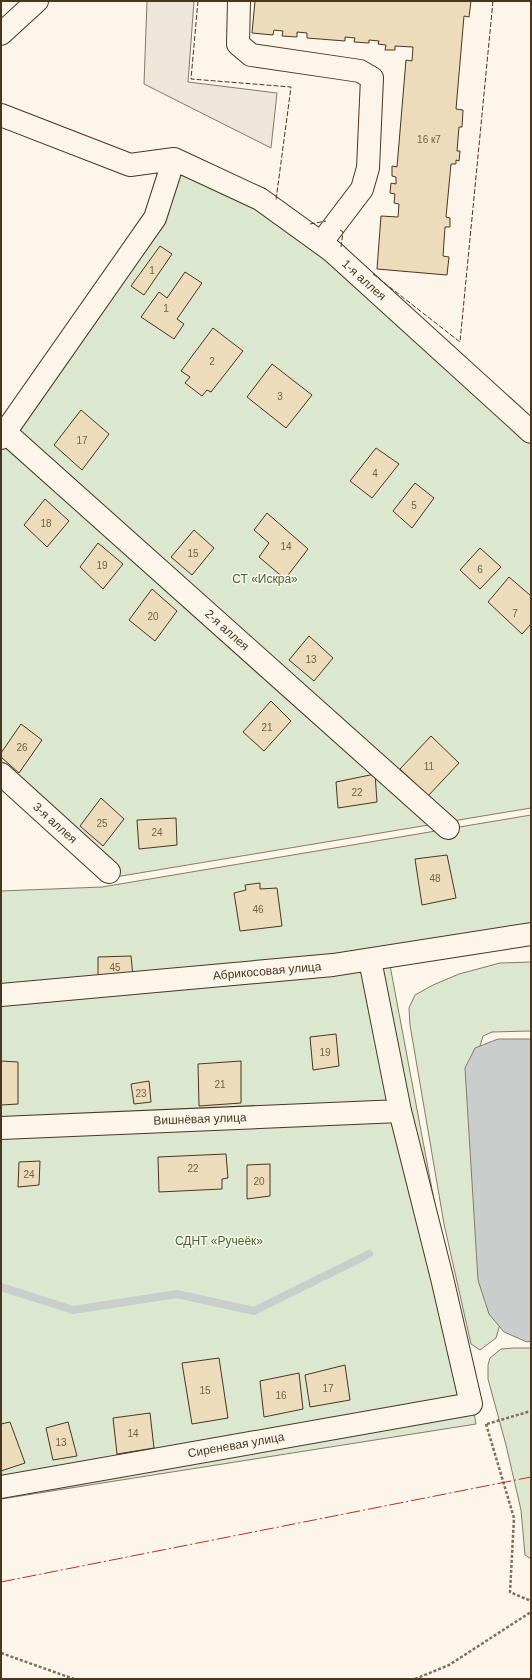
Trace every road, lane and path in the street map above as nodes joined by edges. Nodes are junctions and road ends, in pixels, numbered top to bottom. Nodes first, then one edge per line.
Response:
1 (37, 1) edge
2 (239, 1) edge
3 (1, 34) edge
4 (1, 115) edge
5 (174, 160) junction
6 (321, 243) junction
7 (531, 432) edge
8 (3, 435) edge
9 (1, 774) edge
10 (448, 828) dead end
11 (109, 872) dead end
12 (531, 934) edge
13 (370, 960) junction
14 (1, 995) edge
15 (400, 1111) junction
16 (1, 1128) edge
17 (471, 1404) junction
18 (531, 1411) edge
19 (486, 1424) junction
20 (1, 1487) edge
21 (531, 1601) edge
22 (531, 1612) edge
23 (1, 1653) edge
24 (74, 1679) edge
25 (415, 1679) edge

1 - 3 street
2 - 6 street
4 - 5 street
5 - 6 street, 1-я аллея
5 - 8 street
6 - 7 street, 1-я аллея
8 - 10 street, 2-я аллея
9 - 11 street, 3-я аллея
12 - 13 street, Абрикосовая улица
13 - 14 street, Абрикосовая улица
13 - 15 street
15 - 16 street, Вишнёвая улица
15 - 17 street
17 - 19 path
17 - 20 street, Сиреневая улица
18 - 19 path
19 - 21 path
22 - 25 path
23 - 24 path

